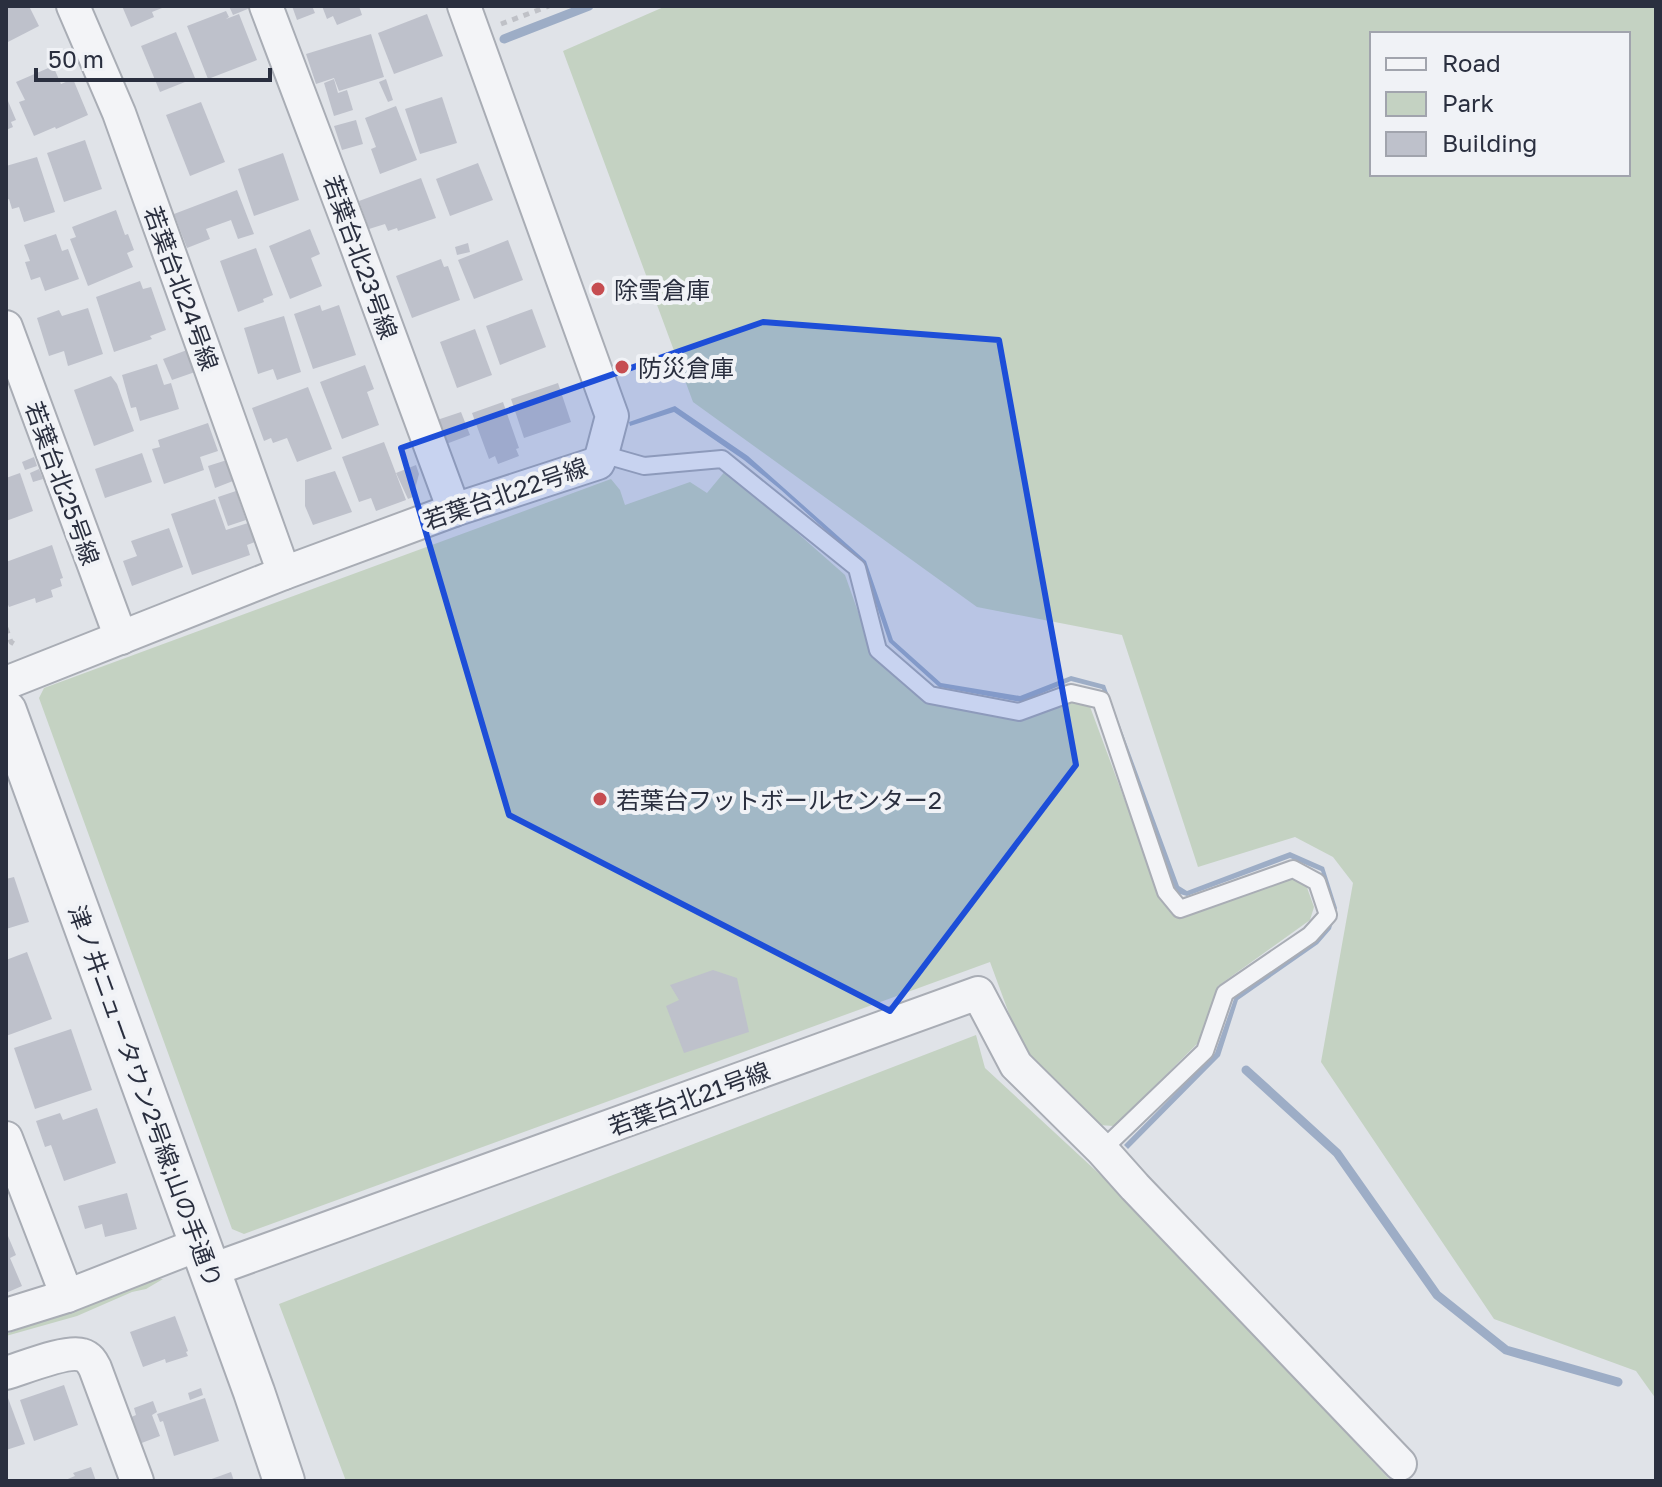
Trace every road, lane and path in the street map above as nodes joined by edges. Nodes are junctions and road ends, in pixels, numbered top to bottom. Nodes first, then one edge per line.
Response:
1 (73, 6) edge
2 (266, 6) edge
3 (549, 6) edge
4 (469, 20) edge
5 (6, 327) edge
6 (602, 454) junction
7 (454, 510) junction
8 (284, 573) junction
9 (121, 638) junction
10 (6, 683) edge
11 (6, 711) edge
12 (6, 1138) edge
13 (1102, 1150) junction
14 (204, 1258) junction
15 (67, 1296) junction
16 (6, 1315) edge
17 (6, 1373) edge
18 (1400, 1464) dead end
19 (137, 1481) edge
20 (284, 1481) edge

1 - 8 street, 若葉台北24号線
2 - 7 street, 若葉台北23号線
3 - 4 path
4 - 6 street, 若葉台北22号線
5 - 9 street, 若葉台北25号線
6 - 7 street, 若葉台北22号線
6 - 13 lane
7 - 8 street, 若葉台北22号線
8 - 9 street, 若葉台北22号線
9 - 10 street, 若葉台北22号線
11 - 14 street, 津ノ井ニュータウン2号線;山の手通り
12 - 15 street
13 - 14 street, 若葉台北21号線
13 - 18 street
14 - 15 street
14 - 20 street, 津ノ井ニュータウン2号線;山の手通り
15 - 16 street
17 - 19 street

